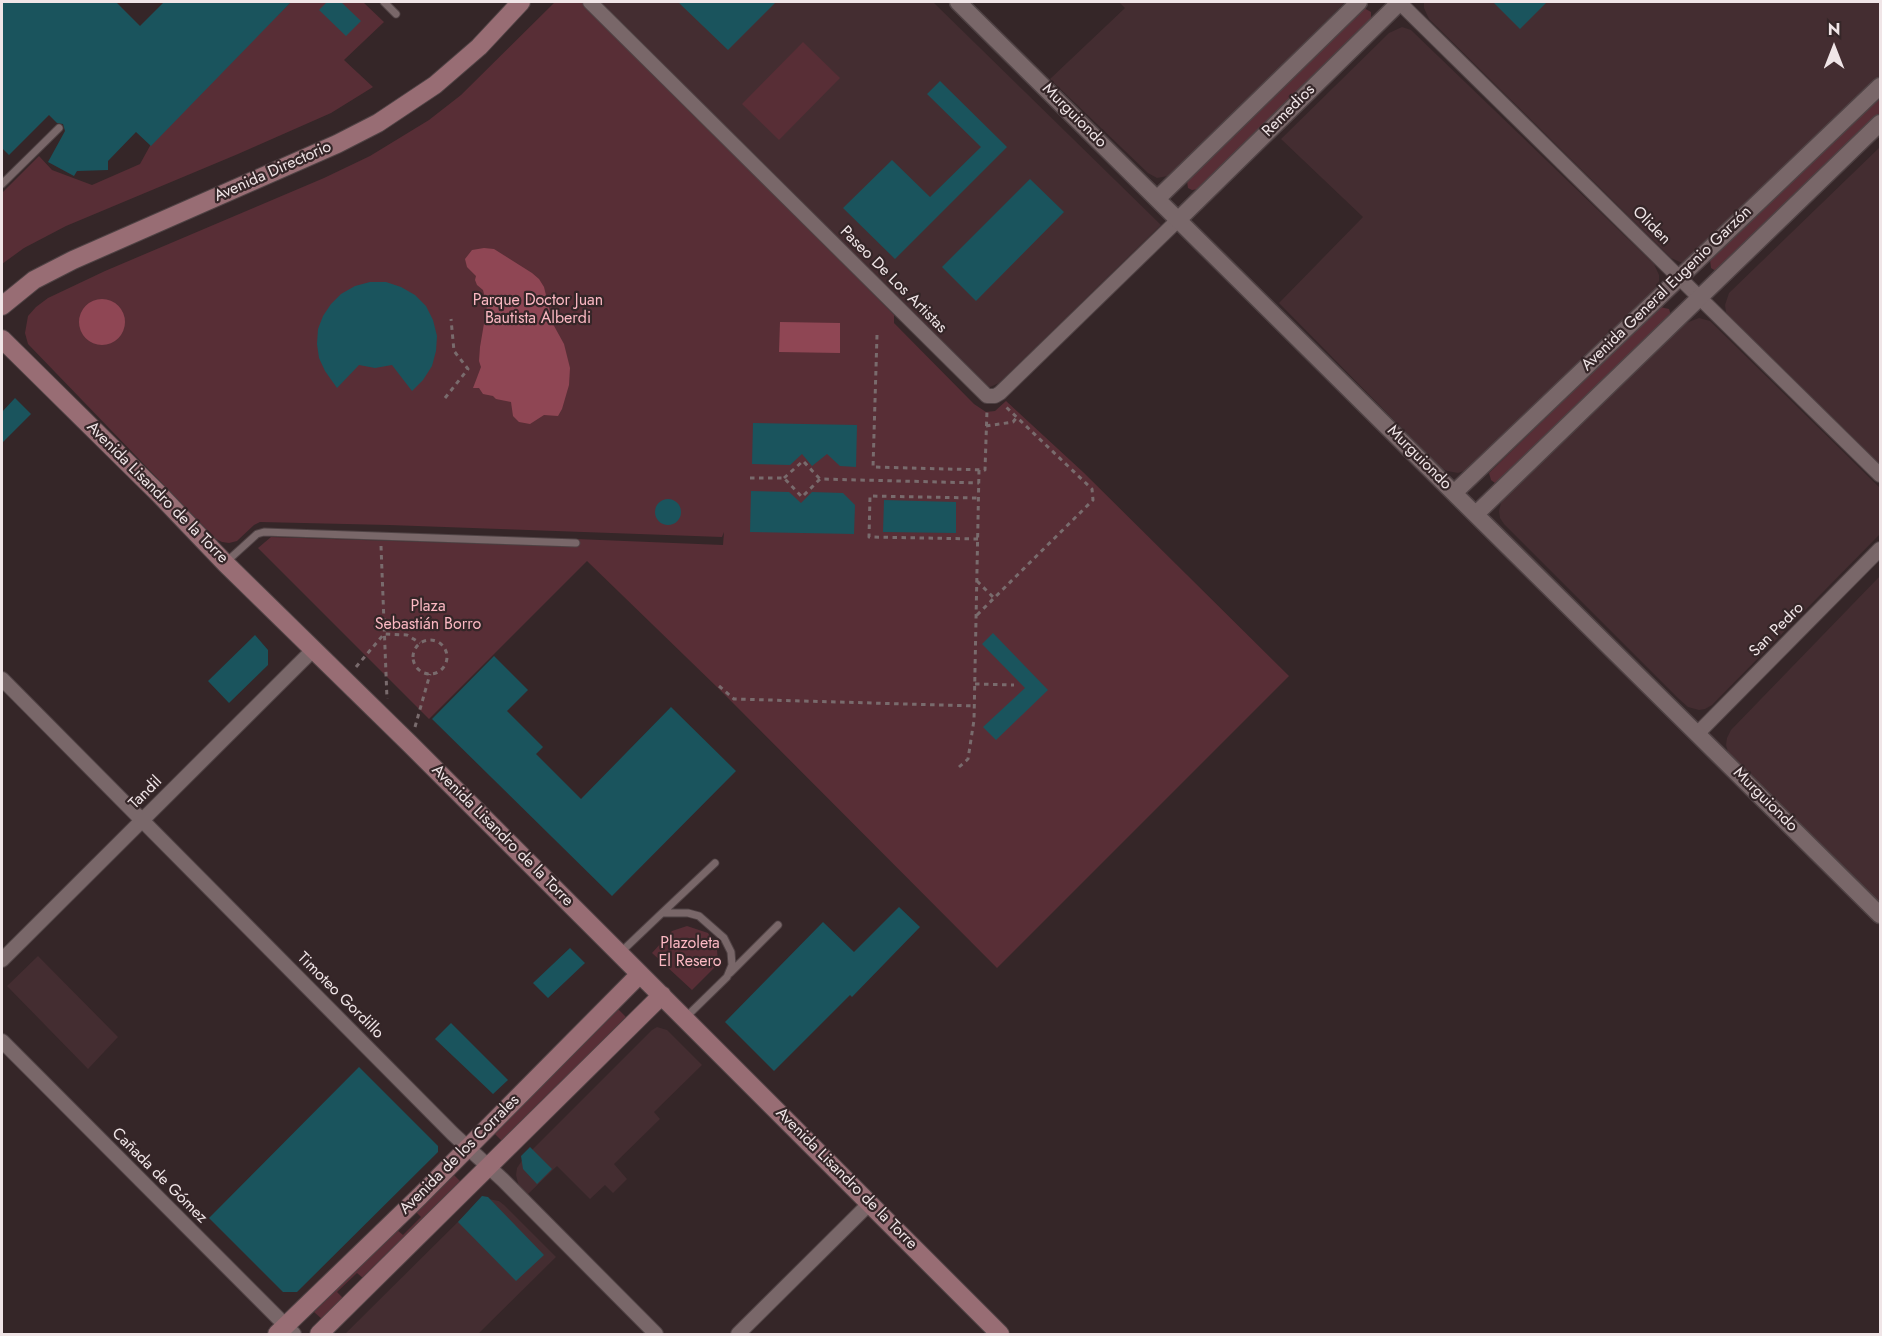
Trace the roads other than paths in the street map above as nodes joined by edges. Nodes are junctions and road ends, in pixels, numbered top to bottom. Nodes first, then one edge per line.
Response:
1 (384, 2) edge
2 (521, 2) edge
3 (590, 2) edge
4 (958, 2) edge
5 (1359, 2) edge
6 (1399, 2) edge
7 (396, 14) dead end
8 (1881, 86) edge
9 (1881, 123) edge
10 (59, 128) dead end
11 (2, 184) edge
12 (1157, 199) junction
13 (1178, 220) junction
14 (1680, 278) junction
15 (1701, 298) junction
16 (2, 306) edge
17 (2, 339) edge
18 (1881, 475) edge
19 (1454, 493) junction
20 (1476, 514) junction
21 (576, 543) dead end
22 (1881, 549) edge
23 (225, 562) junction
24 (314, 649) junction
25 (2, 679) edge
26 (1698, 734) junction
27 (142, 820) junction
28 (716, 863) dead end
29 (662, 913) junction
30 (1881, 915) edge
31 (778, 925) dead end
32 (620, 953) junction
33 (2, 960) edge
34 (640, 974) junction
35 (727, 977) junction
36 (662, 995) junction
37 (685, 1018) junction
38 (2, 1041) edge
39 (468, 1147) junction
40 (488, 1166) junction
41 (870, 1203) junction
42 (286, 1332) edge
43 (319, 1335) edge
44 (656, 1335) edge
45 (738, 1335) edge
46 (1000, 1335) edge

1 - 7 lane
2 - 16 main road, Avenida Directorio
3 - 13 street, Paseo De Los Artistas
4 - 12 street, Murguiondo
5 - 12 street, Remedios
6 - 13 street, Remedios
6 - 14 street, Oliden
8 - 14 street, Avenida General Eugenio Garzón
9 - 15 street, Avenida General Eugenio Garzón
10 - 11 lane
12 - 13 street, Murguiondo
13 - 19 street, Murguiondo
14 - 15 street, Oliden
14 - 19 street, Avenida General Eugenio Garzón
15 - 18 street, Oliden
15 - 20 street, Avenida General Eugenio Garzón
17 - 23 main road, Avenida Lisandro de la Torre
19 - 20 street, Murguiondo
20 - 26 street, Murguiondo
21 - 23 lane
22 - 26 street, San Pedro
23 - 24 main road, Avenida Lisandro de la Torre
24 - 27 street, Tandil
24 - 32 main road, Avenida Lisandro de la Torre
25 - 27 street, Timoteo Gordillo
26 - 30 street, Murguiondo
27 - 33 street, Tandil
27 - 39 street, Timoteo Gordillo
28 - 29 lane
29 - 32 lane
29 - 35 lane
31 - 35 lane
32 - 34 main road, Avenida Lisandro de la Torre
34 - 36 main road, Avenida Lisandro de la Torre
34 - 39 main road, Avenida de los Corrales
35 - 37 lane
36 - 37 main road, Avenida Lisandro de la Torre
36 - 40 main road, Avenida de los Corrales
37 - 41 main road, Avenida Lisandro de la Torre
38 - 42 street, Cañada de Gómez
39 - 40 street, Timoteo Gordillo
39 - 42 main road, Avenida de los Corrales
40 - 43 main road, Avenida de los Corrales
40 - 44 street, Timoteo Gordillo
41 - 45 street
41 - 46 main road, Avenida Lisandro de la Torre

